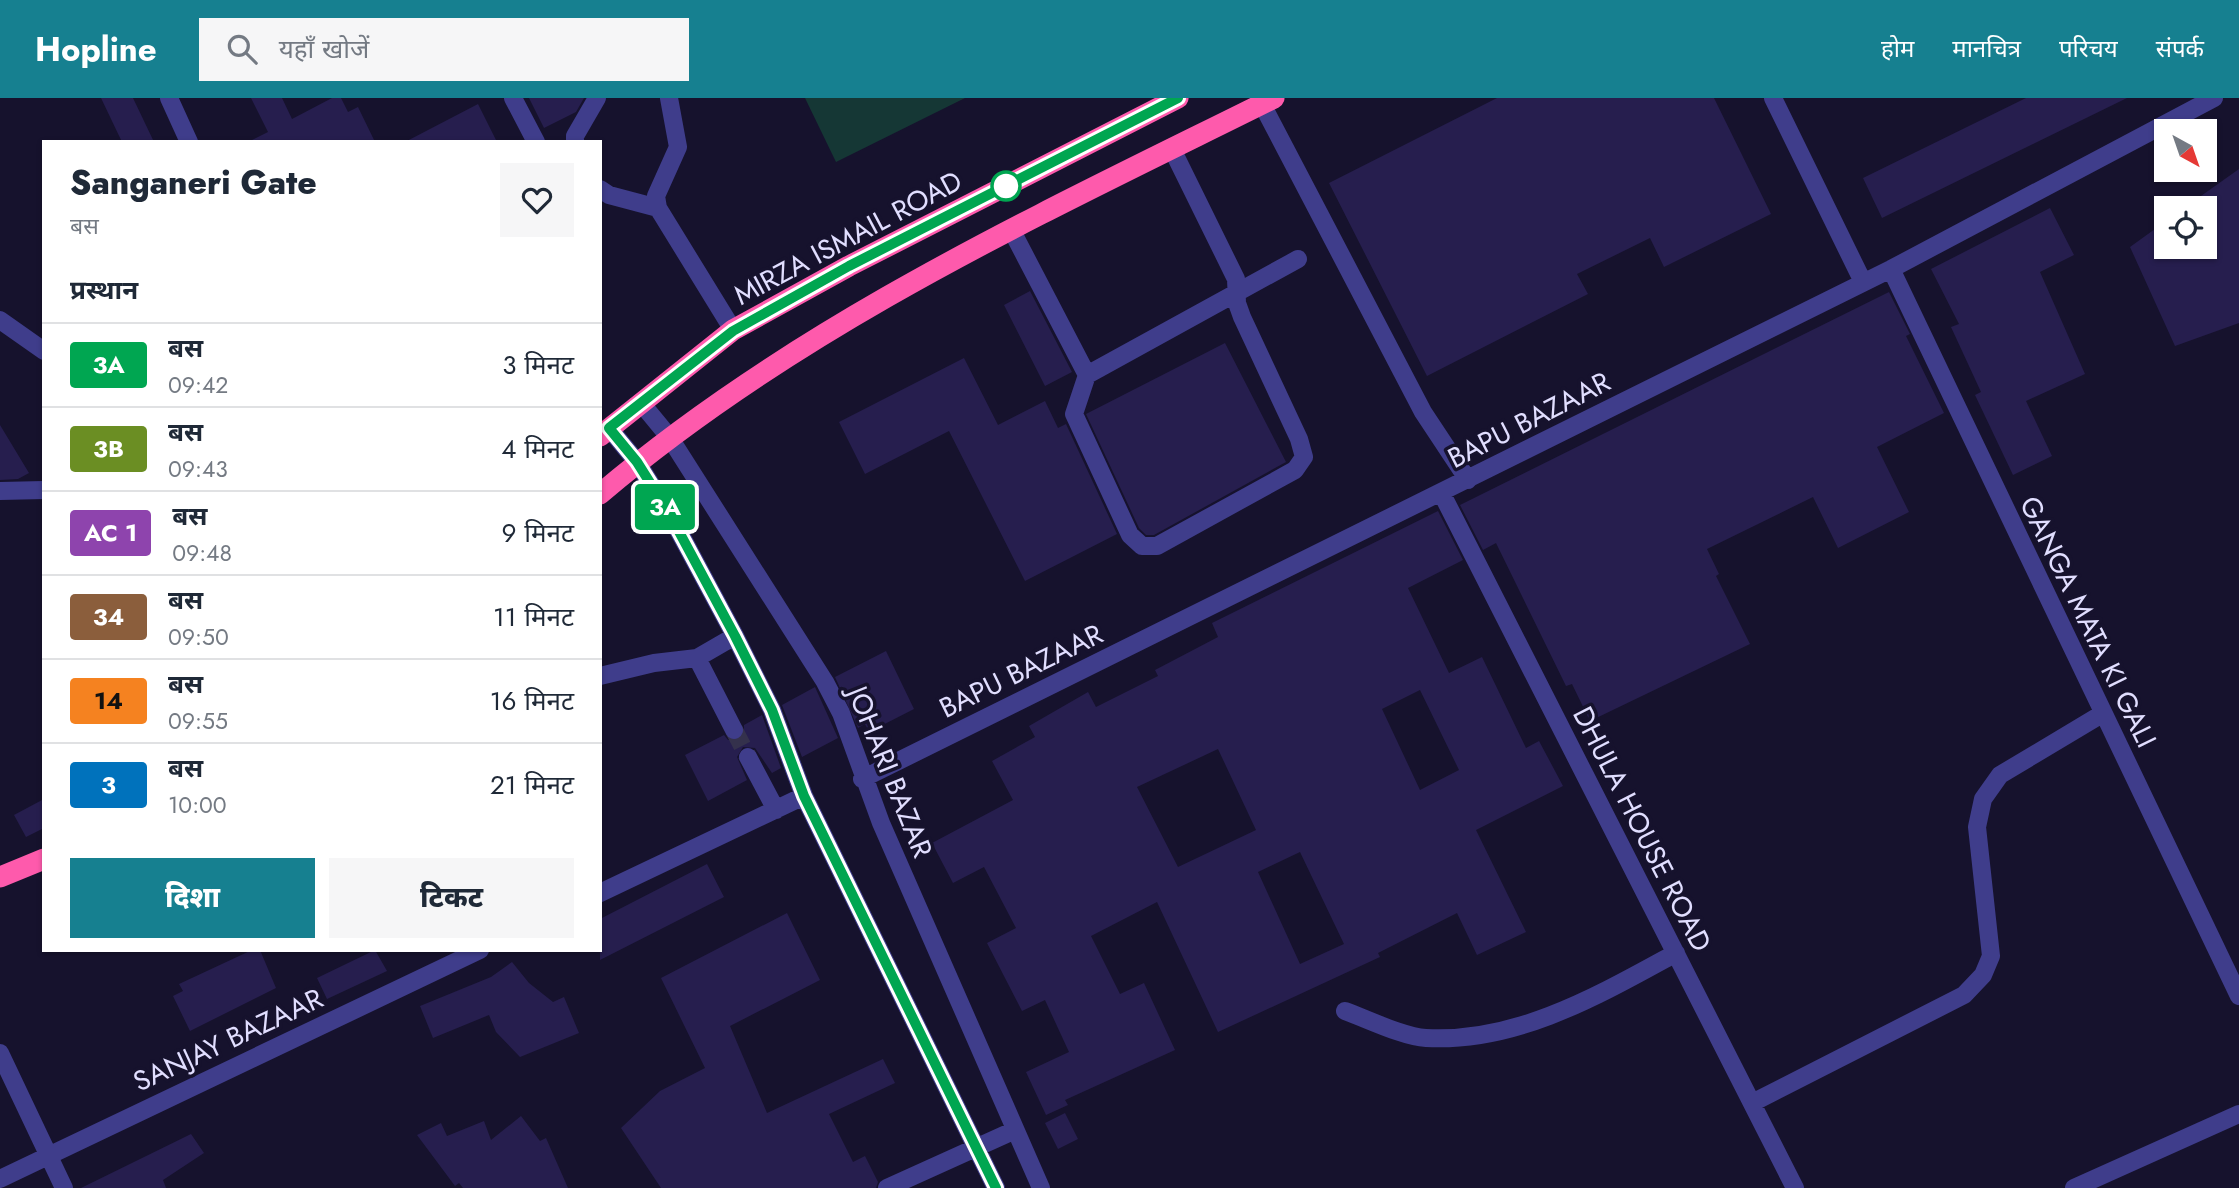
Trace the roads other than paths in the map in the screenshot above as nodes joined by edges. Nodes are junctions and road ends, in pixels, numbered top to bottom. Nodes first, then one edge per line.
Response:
1 (169, 98) edge
2 (513, 98) edge
3 (597, 98) edge
4 (669, 98) edge
5 (1178, 98) edge
6 (1773, 98) edge
7 (2214, 98) edge
8 (1268, 101) edge
9 (189, 140) edge
10 (535, 140) edge
11 (575, 140) edge
12 (1172, 149) junction
13 (602, 190) edge
14 (658, 208) junction
15 (1012, 231) junction
16 (1298, 259) dead end
17 (1891, 269) junction
18 (1863, 282) junction
19 (1239, 292) junction
20 (0, 320) edge
21 (733, 331) junction
22 (42, 350) edge
23 (1087, 375) junction
24 (642, 404) junction
25 (605, 432) edge
26 (670, 438) junction
27 (637, 462) junction
28 (1468, 480) junction
29 (42, 490) edge
30 (0, 491) edge
31 (602, 492) edge
32 (1442, 494) junction
33 (735, 636) junction
34 (697, 658) junction
35 (602, 676) edge
36 (2102, 714) junction
37 (734, 730) tunnel mouth
38 (748, 757) tunnel mouth
39 (862, 779) junction
40 (804, 796) junction
41 (776, 810) junction
42 (42, 860) edge
43 (0, 877) edge
44 (602, 892) edge
45 (476, 952) edge
46 (1676, 953) junction
47 (2239, 996) edge
48 (1345, 1011) dead end
49 (0, 1052) edge
50 (1752, 1103) junction
51 (2239, 1114) edge
52 (1013, 1131) junction
53 (976, 1148) junction
54 (48, 1155) junction
55 (0, 1179) edge
56 (64, 1188) edge
57 (887, 1188) edge
58 (996, 1188) edge
59 (1041, 1188) edge
60 (1795, 1188) edge
61 (2074, 1188) edge

1 - 9 street
2 - 10 street
3 - 11 street
4 - 14 street
5 - 21 highway, MIRZA ISMAIL ROAD
6 - 18 street
7 - 17 street, BAPU BAZAAR
8 - 12 highway
8 - 28 street
12 - 15 highway
12 - 19 street
13 - 14 street
14 - 21 street
15 - 23 street
15 - 26 highway
16 - 19 street
17 - 18 street, BAPU BAZAAR
17 - 36 street, GANGA MATA KI GALI
18 - 28 street, BAPU BAZAAR
19 - 23 street
19 - 23 street
20 - 22 street
21 - 24 highway, MIRZA ISMAIL ROAD
24 - 25 highway, MIRZA ISMAIL ROAD
24 - 26 street, JOHARI BAZAR
25 - 27 street
26 - 27 highway
26 - 39 street, JOHARI BAZAR
27 - 31 highway
27 - 33 street
28 - 32 street, BAPU BAZAAR
29 - 30 street
32 - 39 street, BAPU BAZAAR
32 - 46 street, DHULA HOUSE ROAD
33 - 34 street
33 - 40 street
34 - 35 street
34 - 37 street
36 - 47 street, GANGA MATA KI GALI
36 - 50 street
38 - 41 street
39 - 52 street, JOHARI BAZAR
40 - 41 street
40 - 53 street
41 - 44 street
42 - 43 highway
45 - 54 street, SANJAY BAZAAR
46 - 48 street
46 - 50 street, DHULA HOUSE ROAD
49 - 54 street
50 - 60 street, DHULA HOUSE ROAD
51 - 61 street
52 - 53 street
52 - 59 street, JOHARI BAZAR
53 - 57 street
53 - 58 street
54 - 55 street, SANJAY BAZAAR
54 - 56 street

